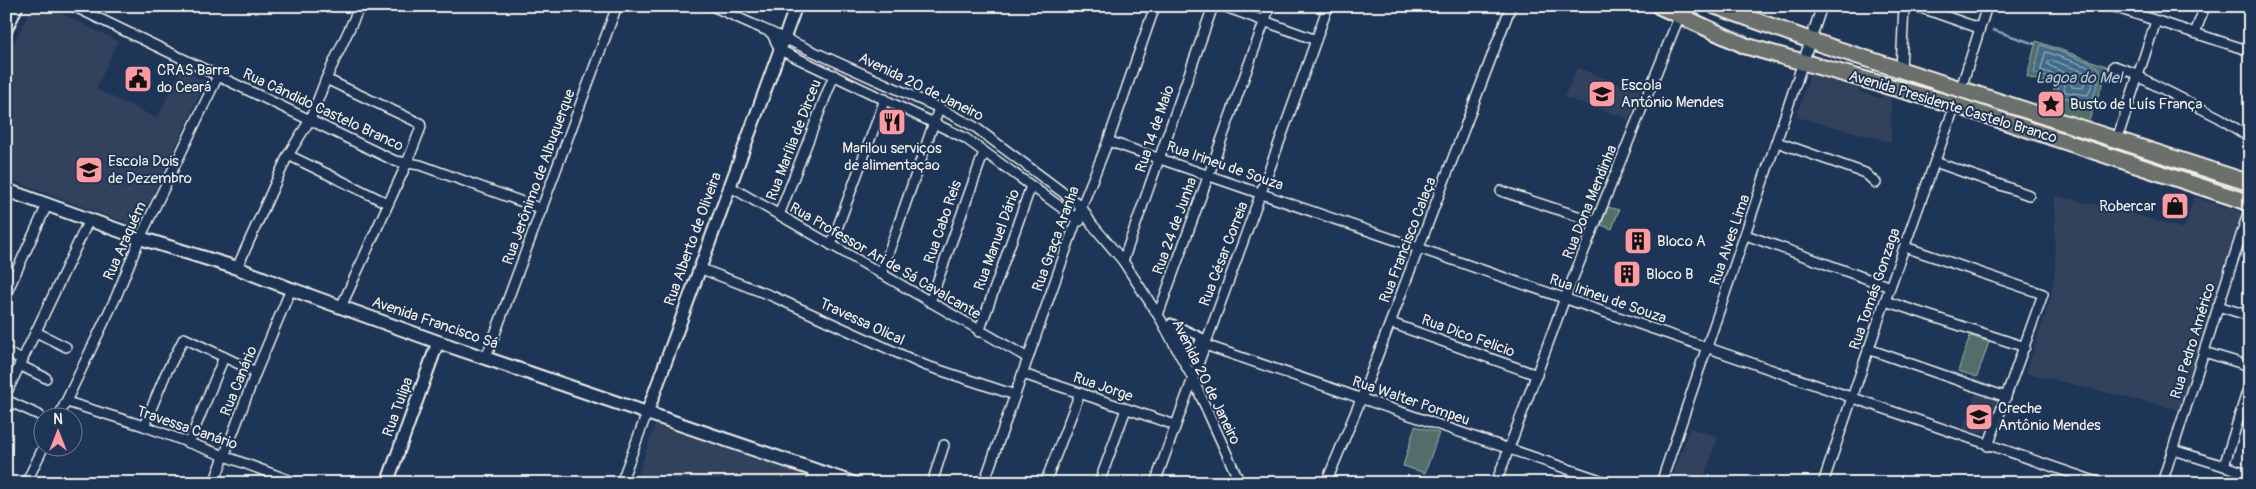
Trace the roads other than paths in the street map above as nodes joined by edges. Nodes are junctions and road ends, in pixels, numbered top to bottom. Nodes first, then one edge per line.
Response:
1 (18, 6) edge
2 (73, 6) edge
3 (360, 6) edge
4 (617, 6) edge
5 (712, 6) edge
6 (796, 6) edge
7 (1156, 6) edge
8 (1213, 6) edge
9 (1223, 6) edge
10 (1270, 6) edge
11 (1328, 6) edge
12 (1511, 6) edge
13 (1659, 6) edge
14 (1715, 6) edge
15 (1822, 6) edge
16 (1904, 6) edge
17 (1916, 6) edge
18 (1987, 6) edge
19 (2112, 6) edge
20 (2205, 6) edge
21 (2124, 8) edge
22 (2135, 10) edge
23 (1678, 17) junction
24 (1265, 21) junction
25 (2156, 21) junction
26 (1979, 28) junction
27 (6, 30) edge
28 (2195, 33) junction
29 (772, 34) junction
30 (785, 37) junction
31 (1316, 40) junction
32 (1810, 40) junction
33 (780, 50) junction
34 (2250, 51) edge
35 (1804, 63) junction
36 (2114, 66) dead end
37 (1901, 69) junction
38 (834, 75) junction
39 (218, 76) junction
40 (2138, 76) junction
41 (326, 79) junction
42 (1961, 88) junction
43 (885, 99) junction
44 (1956, 105) junction
45 (939, 108) junction
46 (310, 120) junction
47 (934, 123) junction
48 (2250, 138) edge
49 (2117, 139) junction
50 (1108, 140) junction
51 (1777, 142) junction
52 (984, 152) junction
53 (288, 155) junction
54 (1159, 158) junction
55 (1935, 162) junction
56 (407, 163) junction
57 (1208, 175) junction
58 (1876, 183) dead end
59 (2250, 183) edge
60 (729, 186) junction
61 (1031, 186) junction
62 (6, 190) edge
63 (1501, 192) dead end
64 (1262, 193) junction
65 (2029, 194) dead end
66 (387, 203) junction
67 (2250, 203) edge
68 (47, 205) junction
69 (1081, 206) junction
70 (2250, 207) edge
71 (542, 209) junction
72 (780, 215) junction
73 (89, 220) junction
74 (1077, 220) junction
75 (1596, 222) junction
76 (1091, 223) junction
77 (1746, 235) junction
78 (140, 238) junction
79 (831, 245) junction
80 (1905, 247) junction
81 (1419, 248) junction
82 (1123, 261) junction
83 (237, 268) junction
84 (698, 268) junction
85 (881, 274) junction
86 (1890, 287) junction
87 (291, 290) junction
88 (6, 294) edge
89 (1565, 298) junction
90 (1885, 301) junction
91 (930, 302) junction
92 (2218, 306) junction
93 (341, 307) junction
94 (1158, 315) junction
95 (2250, 316) edge
96 (1390, 323) junction
97 (1169, 326) joint
98 (36, 332) junction
99 (979, 332) junction
100 (438, 342) junction
101 (1205, 345) junction
102 (66, 348) dead end
103 (1708, 348) junction
104 (2024, 348) junction
105 (1868, 349) junction
106 (6, 352) edge
107 (2204, 352) junction
108 (224, 357) junction
109 (486, 358) junction
110 (1028, 358) junction
111 (21, 363) junction
112 (2250, 366) edge
113 (256, 372) junction
114 (1023, 374) junction
115 (1537, 375) junction
116 (1192, 377) junction
117 (46, 378) dead end
118 (2250, 382) edge
119 (1080, 393) junction
120 (6, 394) edge
121 (1015, 395) junction
122 (2006, 397) junction
123 (1361, 399) junction
124 (1852, 399) junction
125 (66, 402) junction
126 (64, 406) edge
127 (1126, 409) junction
128 (32, 410) edge
129 (647, 413) junction
130 (2240, 414) junction
131 (2250, 416) edge
132 (144, 426) junction
133 (1176, 426) junction
134 (189, 443) junction
135 (944, 446) dead end
136 (1988, 446) junction
137 (1509, 450) junction
138 (2173, 450) junction
139 (224, 455) junction
140 (39, 456) edge
141 (2224, 466) junction
142 (815, 470) junction
143 (2250, 474) edge
144 (26, 483) edge
145 (214, 483) edge
146 (297, 483) edge
147 (387, 483) edge
148 (621, 483) edge
149 (811, 483) edge
150 (853, 483) edge
151 (932, 483) edge
152 (984, 483) edge
153 (1045, 483) edge
154 (1099, 483) edge
155 (1155, 483) edge
156 (1240, 483) edge
157 (1326, 483) edge
158 (1496, 483) edge
159 (1609, 483) edge
160 (1661, 483) edge
161 (1824, 483) edge
162 (2100, 483) edge
163 (2162, 483) edge

1 - 27 street
2 - 39 street, Rua Cândido Castelo Branco
3 - 41 street
4 - 71 street, Rua Jerônimo de Albuquerque
5 - 29 street, Avenida 20 de Janeiro
6 - 30 street, Rua Alberto de Oliveira
7 - 50 street, Rua Graça Aranha
8 - 54 street, Rua 14 de Maio
9 - 24 street
10 - 24 street, Rua 24 de Junha
11 - 31 street, Rua César Correia
12 - 81 street, Rua Francisco Calaça
13 - 23 main road, Avenida Presidente Castelo Branco
14 - 32 main road, Avenida Presidente Castelo Branco
15 - 32 street, Rua Alves Lima
16 - 37 street
17 - 26 street
18 - 26 street
19 - 21 street
20 - 28 street
21 - 22 street
22 - 25 street
23 - 35 main road, Avenida Presidente Castelo Branco
23 - 75 street, Rua Dona Mendinha
24 - 31 street
24 - 57 street, Rua 24 de Junha
25 - 28 street
25 - 40 street
26 - 42 street
28 - 34 street
29 - 30 street, Avenida 20 de Janeiro
29 - 33 street
30 - 33 street, Rua Alberto de Oliveira
30 - 45 street, Avenida 20 de Janeiro
31 - 64 street, Rua César Correia
32 - 35 street, Rua Alves Lima
32 - 37 main road, Avenida Presidente Castelo Branco
33 - 38 street, Avenida 20 de Janeiro
33 - 60 street, Rua Alberto de Oliveira
35 - 44 main road, Avenida Presidente Castelo Branco
35 - 51 street, Rua Alves Lima
36 - 40 street
37 - 42 main road, Avenida Presidente Castelo Branco
38 - 43 street, Avenida 20 de Janeiro
38 - 72 street, Rua Marília de Dirceu
39 - 46 street, Rua Cândido Castelo Branco
39 - 78 street, Rua Araquém
40 - 48 street
40 - 49 street
41 - 46 street
41 - 56 street
42 - 49 main road, Avenida Presidente Castelo Branco
43 - 47 street, Avenida 20 de Janeiro
43 - 79 street
44 - 55 street, Rua Tomás Gonzaga
44 - 67 main road, Avenida Presidente Castelo Branco
45 - 47 street
45 - 69 street, Avenida 20 de Janeiro
46 - 53 street
46 - 56 street, Rua Cândido Castelo Branco
47 - 52 street, Avenida 20 de Janeiro
47 - 85 street
49 - 59 main road, Avenida Presidente Castelo Branco
50 - 54 street, Rua Irineu de Souza
50 - 69 street, Rua Graça Aranha
51 - 58 street
51 - 77 street, Rua Alves Lima
52 - 61 street, Avenida 20 de Janeiro
52 - 91 street, Rua Cabo Reis
53 - 66 street
53 - 83 street
54 - 57 street, Rua Irineu de Souza
54 - 82 street, Rua 14 de Maio
55 - 65 street
55 - 80 street, Rua Tomás Gonzaga
56 - 66 street
56 - 71 street, Rua Cândido Castelo Branco
57 - 64 street, Rua Irineu de Souza
57 - 94 street, Rua 24 de Junha
60 - 72 street, Rua Professor Ari de Sá Cavalcante
60 - 84 street, Rua Alberto de Oliveira
61 - 74 street, Avenida 20 de Janeiro
61 - 99 street, Rua Manuel Dário
62 - 68 main road, Avenida Francisco Sá
63 - 75 street
64 - 81 street, Rua Irineu de Souza
64 - 101 street, Rua César Correia
66 - 93 street
68 - 73 main road, Avenida Francisco Sá
68 - 88 street
69 - 74 street, Rua Graça Aranha
69 - 76 street, Avenida 20 de Janeiro
70 - 92 street, Rua Pedro Américo
71 - 109 street, Rua Jerônimo de Albuquerque
72 - 79 street, Rua Professor Ari de Sá Cavalcante
73 - 78 main road, Avenida Francisco Sá
73 - 98 street
74 - 76 street, Avenida 20 de Janeiro
74 - 110 street, Rua Graça Aranha
75 - 89 street, Rua Dona Mendinha
76 - 82 street, Avenida 20 de Janeiro
77 - 86 street
77 - 103 street, Rua Alves Lima
78 - 83 main road, Avenida Francisco Sá
78 - 125 street, Rua Araquém
79 - 85 street, Rua Professor Ari de Sá Cavalcante
80 - 86 street, Rua Tomás Gonzaga
80 - 104 street
81 - 89 street, Rua Irineu de Souza
81 - 96 street, Rua Francisco Calaça
82 - 94 street, Avenida 20 de Janeiro
83 - 87 main road, Avenida Francisco Sá
84 - 121 street, Travessa Olical
84 - 129 street, Rua Alberto de Oliveira
85 - 91 street, Rua Professor Ari de Sá Cavalcante
86 - 90 street, Rua Tomás Gonzaga
87 - 93 main road, Avenida Francisco Sá
87 - 113 street, Rua Canário
89 - 103 street, Rua Irineu de Souza
89 - 115 street, Rua Dona Mendinha
90 - 104 street
90 - 105 street, Rua Tomás Gonzaga
91 - 99 street, Rua Professor Ari de Sá Cavalcante
92 - 95 street
92 - 107 street, Rua Pedro Américo
93 - 100 main road, Avenida Francisco Sá
94 - 116 street, Avenida 20 de Janeiro
96 - 115 street, Rua Dico Felicio
96 - 123 street, Rua Francisco Calaça
97 - 97 street
98 - 102 street
98 - 111 street
99 - 110 street, Rua Professor Ari de Sá Cavalcante
100 - 109 main road, Avenida Francisco Sá
100 - 147 street, Rua Tulipa
101 - 116 street, Rua César Correia
101 - 123 street, Rua Walter Pompeu
103 - 124 street, Rua Irineu de Souza
103 - 160 street, Rua Alves Lima
104 - 122 street
105 - 122 street
105 - 124 street, Rua Tomás Gonzaga
106 - 111 street
107 - 112 street
107 - 138 street, Rua Pedro Américo
108 - 113 street
108 - 132 street
108 - 134 street
109 - 129 main road, Avenida Francisco Sá
110 - 114 street, Rua Graça Aranha
111 - 117 street
111 - 120 street
113 - 139 street, Rua Canário
114 - 119 street, Rua Jorge
114 - 121 street, Rua Graça Aranha
115 - 137 street, Rua Dona Mendinha
116 - 133 street, Rua César Correia
116 - 156 street, Avenida 20 de Janeiro
118 - 130 street
119 - 127 street, Rua Jorge
119 - 153 street
120 - 128 street
121 - 152 street, Rua Graça Aranha
122 - 136 street
123 - 137 street, Rua Walter Pompeu
123 - 157 street, Rua Francisco Calaça
124 - 136 street, Rua Irineu de Souza
124 - 161 street, Rua Tomás Gonzaga
125 - 126 street, Rua Araquém
125 - 132 street, Travessa Canário
127 - 133 street, Rua Jorge
127 - 154 street
129 - 142 main road, Avenida Francisco Sá
129 - 148 street, Rua Alberto de Oliveira
130 - 131 street
130 - 141 street
132 - 134 street, Travessa Canário
133 - 155 street, Rua César Correia
134 - 139 street, Travessa Canário
135 - 151 street
136 - 162 street, Rua Irineu de Souza
137 - 158 street, Rua Dona Mendinha
137 - 159 street, Rua Walter Pompeu
138 - 141 street
138 - 163 street, Rua Pedro Américo
139 - 145 street, Rua Canário
139 - 146 street, Travessa Canário
140 - 144 street
141 - 143 street
142 - 149 street
142 - 150 main road, Avenida Francisco Sá

